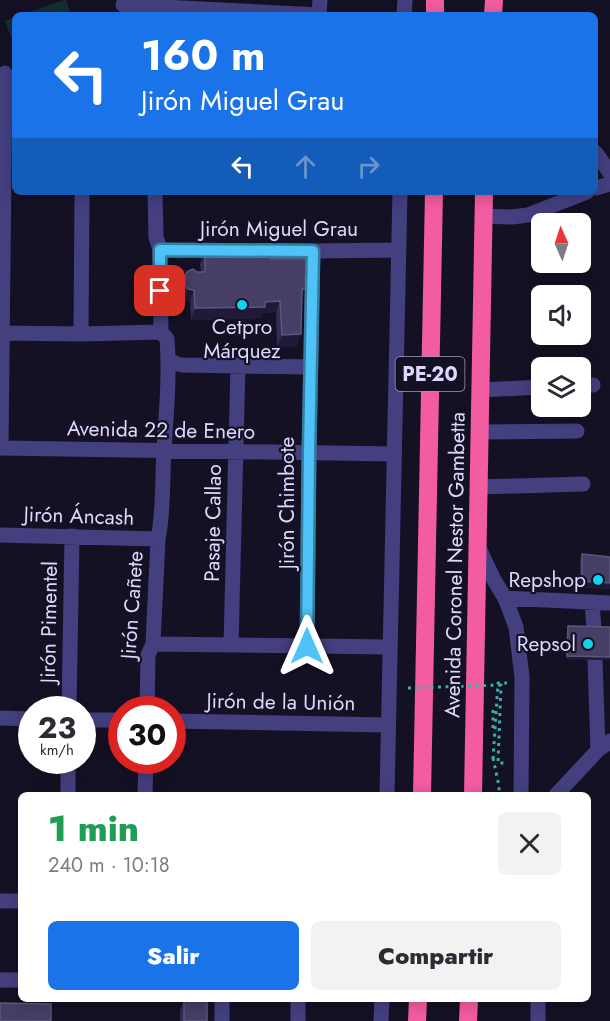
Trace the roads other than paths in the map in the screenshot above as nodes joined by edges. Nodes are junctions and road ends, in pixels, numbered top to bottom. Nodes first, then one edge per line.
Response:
1 (121, 7) edge
2 (245, 12) edge
3 (7, 72) edge
4 (598, 156) edge
5 (610, 173) edge
6 (82, 195) edge
7 (155, 195) edge
8 (400, 195) edge
9 (434, 195) edge
10 (484, 195) edge
11 (579, 195) edge
12 (484, 216) junction
13 (160, 250) junction
14 (399, 250) junction
15 (313, 251) junction
16 (161, 332) junction
17 (81, 334) junction
18 (1, 340) edge
19 (169, 360) junction
20 (238, 365) junction
21 (310, 367) junction
22 (531, 388) edge
23 (480, 390) junction
24 (577, 431) dead end
25 (480, 432) junction
26 (0, 448) edge
27 (164, 451) junction
28 (236, 452) junction
29 (309, 453) junction
30 (394, 454) junction
31 (583, 484) dead end
32 (479, 487) junction
33 (0, 535) edge
34 (72, 536) junction
35 (158, 539) junction
36 (478, 546) junction
37 (505, 598) junction
38 (592, 602) junction
39 (610, 603) edge
40 (594, 630) edge
41 (153, 644) junction
42 (231, 645) junction
43 (307, 646) junction
44 (390, 647) junction
45 (595, 660) edge
46 (69, 696) edge
47 (147, 696) edge
48 (0, 718) edge
49 (18, 719) edge
50 (186, 721) edge
51 (388, 725) junction
52 (604, 746) edge
53 (68, 774) edge
54 (146, 774) edge
55 (68, 792) edge
56 (145, 792) edge
57 (387, 792) edge
58 (422, 792) edge
59 (473, 792) edge
60 (521, 792) edge
61 (559, 792) edge
62 (0, 901) edge
63 (18, 901) edge
64 (0, 980) edge
65 (18, 980) edge
66 (222, 1002) edge
67 (298, 1002) edge
68 (382, 1002) edge
69 (418, 1002) edge
70 (469, 1002) edge
71 (538, 1002) edge
72 (222, 1021) edge
73 (298, 1021) edge
74 (381, 1021) edge
75 (417, 1021) edge
76 (468, 1021) edge
77 (538, 1021) edge

1 - 2 street
3 - 18 street
4 - 5 street
6 - 17 street
7 - 13 street, Jirón Cañete
8 - 14 street
9 - 58 highway, Avenida Coronel Nestor Gambetta / PE-20
10 - 12 highway, Avenida Coronel Nestor Gambetta / PE-20
11 - 12 street
12 - 23 highway, Avenida Coronel Nestor Gambetta / PE-20
13 - 15 street, Jirón Miguel Grau
13 - 16 street, Jirón Cañete
14 - 15 street, Jirón Miguel Grau
14 - 30 street
15 - 21 street, Jirón Chimbote
16 - 17 street
16 - 19 street, Jirón Cañete
17 - 18 street
18 - 26 street
19 - 20 street
19 - 27 street, Jirón Cañete
20 - 21 street
20 - 28 street, Pasaje Callao
21 - 29 street, Jirón Chimbote
22 - 23 street
23 - 25 highway, Avenida Coronel Nestor Gambetta / PE-20
24 - 25 street
25 - 32 highway, Avenida Coronel Nestor Gambetta / PE-20
26 - 27 street, Avenida 22 de Enero
27 - 28 street, Avenida 22 de Enero
27 - 35 street, Jirón Cañete
28 - 29 street, Avenida 22 de Enero
28 - 42 street, Pasaje Callao
29 - 30 street, Avenida 22 de Enero
29 - 43 street, Jirón Chimbote
30 - 44 street
31 - 32 street
32 - 36 highway, Avenida Coronel Nestor Gambetta / PE-20
33 - 34 street, Jirón Áncash
34 - 35 street, Jirón Áncash
34 - 46 street, Jirón Pimentel
35 - 41 street, Jirón Cañete
36 - 37 street
36 - 59 highway, Avenida Coronel Nestor Gambetta / PE-20
37 - 38 street
37 - 60 street
38 - 39 street
38 - 40 street
41 - 42 street
41 - 47 street, Jirón Cañete
42 - 43 street
43 - 44 street
44 - 51 street
45 - 52 street
48 - 49 street
50 - 51 street, Jirón de la Unión
51 - 57 street
52 - 61 street
53 - 55 street
54 - 56 street
62 - 63 street
64 - 65 street
66 - 72 street
67 - 73 street
68 - 74 street
69 - 75 highway
70 - 76 highway
71 - 77 street

